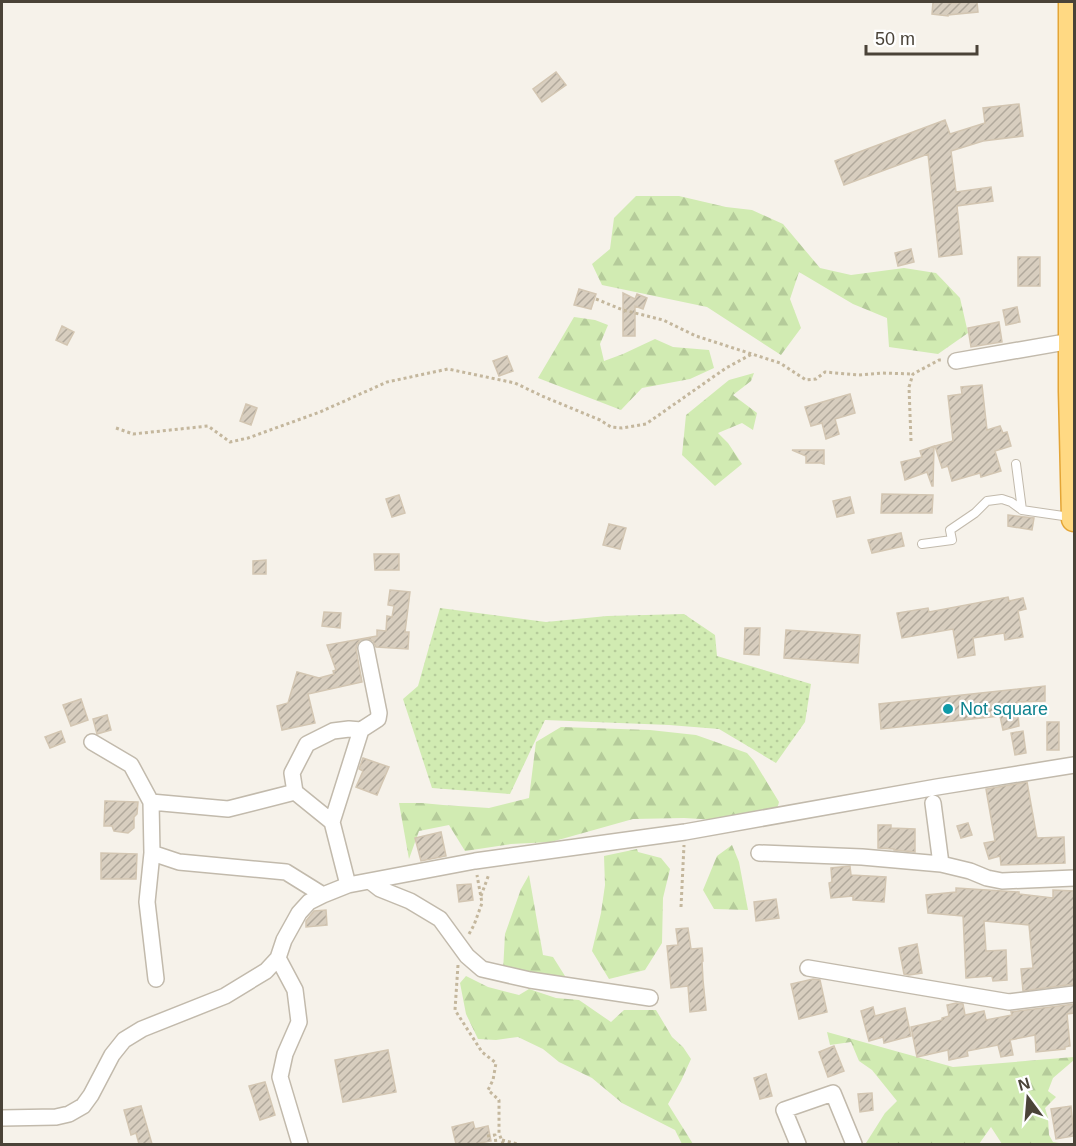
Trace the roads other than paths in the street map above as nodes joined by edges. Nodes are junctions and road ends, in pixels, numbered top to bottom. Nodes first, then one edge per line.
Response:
1 (1071, 2) edge
2 (1072, 85) edge
3 (1071, 341) junction
4 (956, 361) road end
5 (1016, 464) dead end
6 (1022, 510) junction
7 (1074, 518) edge
8 (922, 544) dead end
9 (366, 648) dead end
10 (361, 730) junction
11 (92, 742) dead end
12 (1074, 765) edge
13 (295, 792) junction
14 (151, 802) junction
15 (933, 803) dead end
16 (332, 822) junction
17 (152, 853) junction
18 (759, 853) dead end
19 (941, 864) junction
20 (1074, 878) edge
21 (371, 882) junction
22 (348, 885) junction
23 (323, 895) junction
24 (278, 958) junction
25 (808, 968) dead end
26 (156, 979) dead end
27 (1074, 994) edge
28 (650, 998) dead end
29 (2, 1118) edge
30 (300, 1144) edge
31 (798, 1144) edge
32 (854, 1144) edge

1 - 2 highway
2 - 3 highway
3 - 4 street
3 - 7 highway
5 - 6 lane
6 - 7 lane
6 - 8 lane
9 - 10 street
10 - 13 street
10 - 16 street
11 - 14 street
12 - 21 street
13 - 14 street
13 - 16 street
14 - 17 street
15 - 19 street
16 - 22 street
17 - 23 street
17 - 26 street
18 - 19 street
19 - 20 street
21 - 22 street
21 - 28 street
22 - 23 street
23 - 24 street
24 - 29 street
24 - 30 street
25 - 27 street
31 - 32 street

